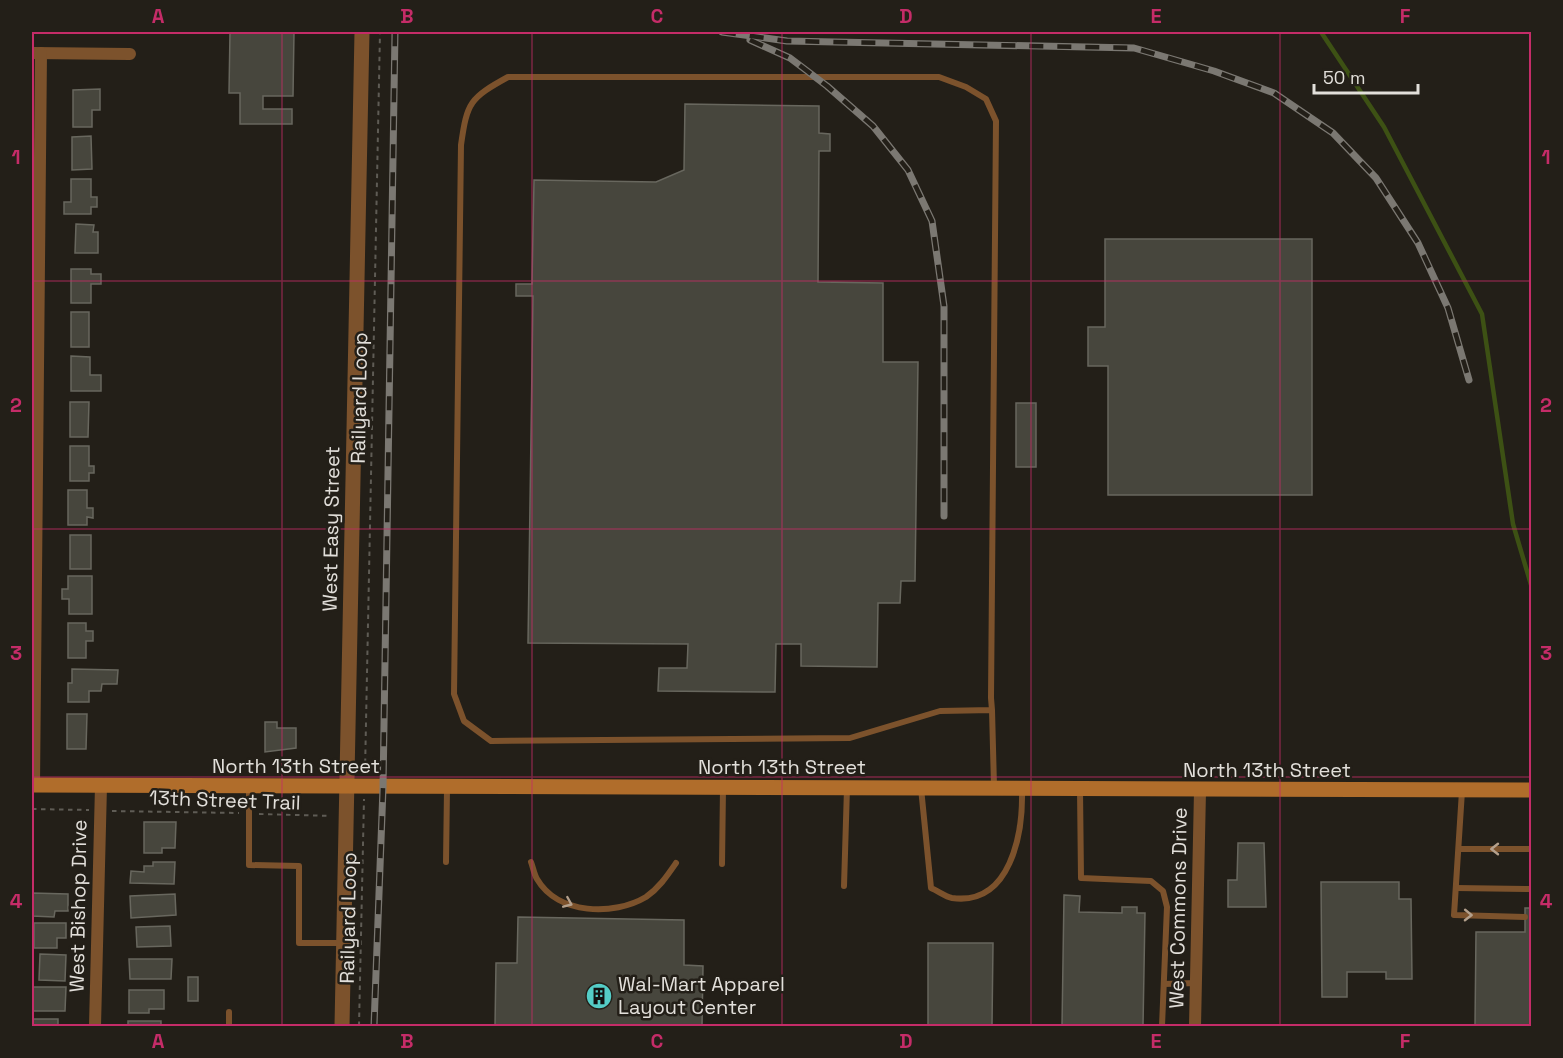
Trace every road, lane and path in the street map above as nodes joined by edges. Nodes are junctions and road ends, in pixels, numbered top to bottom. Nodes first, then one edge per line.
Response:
1 (362, 32) edge
2 (380, 32) edge
3 (36, 53) edge
4 (130, 54) dead end
5 (992, 710) junction
6 (365, 765) dead end
7 (33, 785) edge
8 (101, 786) junction
9 (249, 787) junction
10 (347, 787) junction
11 (723, 788) junction
12 (847, 788) junction
13 (921, 788) junction
14 (994, 788) junction
15 (1022, 788) junction
16 (447, 789) junction
17 (1080, 789) junction
18 (1462, 790) junction
19 (1532, 790) edge
20 (1200, 791) junction
21 (32, 809) edge
22 (86, 810) dead end
23 (115, 811) dead end
24 (364, 811) dead end
25 (250, 813) junction
26 (335, 816) dead end
27 (1459, 849) junction
28 (1532, 849) edge
29 (531, 861) dead end
30 (446, 862) dead end
31 (676, 862) dead end
32 (722, 864) dead end
33 (844, 886) dead end
34 (1456, 888) junction
35 (1532, 889) edge
36 (1525, 916) dead end
37 (344, 943) junction
38 (1196, 983) junction
39 (1164, 984) junction
40 (229, 1012) dead end
41 (95, 1026) edge
42 (229, 1026) edge
43 (342, 1026) edge
44 (359, 1026) edge
45 (1162, 1026) edge
46 (1195, 1026) edge

1 - 10 street, West Easy Street
2 - 6 path, Railyard Loop
3 - 4 street
3 - 7 street
5 - 5 lane
5 - 14 lane
7 - 8 main road, North 13th Street
8 - 9 main road, North 13th Street
8 - 41 street, West Bishop Drive
9 - 10 main road, North 13th Street
9 - 25 lane
10 - 16 main road, North 13th Street
10 - 37 street, West Easy Street
11 - 12 main road, North 13th Street
11 - 16 main road, North 13th Street
11 - 32 lane
12 - 13 main road, North 13th Street
12 - 33 lane
13 - 14 main road, North 13th Street
13 - 15 lane
14 - 15 main road, North 13th Street
15 - 17 main road, North 13th Street
16 - 30 lane
17 - 20 main road, North 13th Street
17 - 39 lane
18 - 19 main road, North 13th Street
18 - 20 main road, North 13th Street
18 - 27 lane
20 - 38 street, West Commons Drive
21 - 22 path
23 - 25 path, 13th Street Trail
24 - 44 path, Railyard Loop
25 - 26 path, 13th Street Trail
25 - 37 lane
28 -> 27 lane
27 - 34 lane
29 -> 31 lane
34 - 35 lane
34 -> 36 lane
37 - 43 street, West Easy Street
38 - 39 lane
38 - 46 street, West Commons Drive
39 - 45 lane
40 - 42 lane

